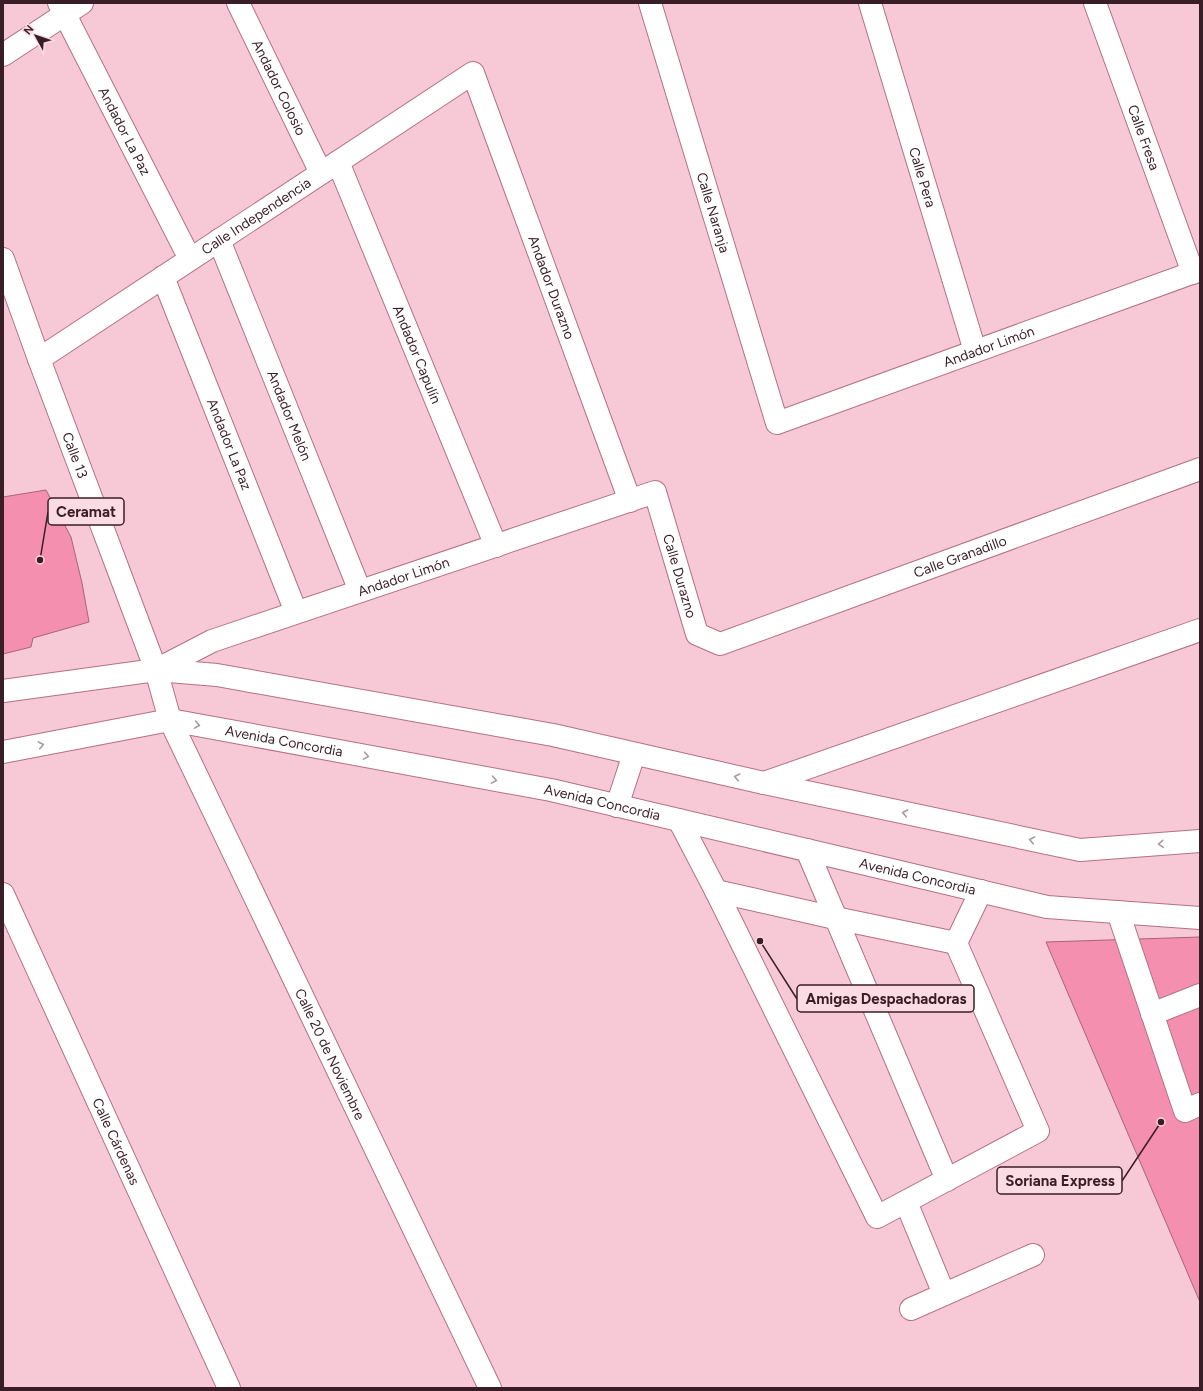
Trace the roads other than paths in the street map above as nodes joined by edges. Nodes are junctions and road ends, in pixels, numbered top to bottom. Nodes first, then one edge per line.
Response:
1 (238, 3) edge
2 (650, 3) edge
3 (870, 3) edge
4 (1095, 3) edge
5 (69, 7) edge
6 (3, 55) edge
7 (473, 73) joint
8 (329, 167) junction
9 (218, 240) junction
10 (3, 258) edge
11 (190, 259) junction
12 (1196, 271) edge
13 (162, 277) junction
14 (975, 351) junction
15 (39, 359) junction
16 (777, 423) joint
17 (1200, 470) edge
18 (655, 492) joint
19 (630, 501) junction
20 (496, 546) junction
21 (360, 591) junction
22 (296, 612) junction
23 (1200, 630) edge
24 (720, 644) joint
25 (156, 670) junction
26 (3, 691) edge
27 (170, 720) junction
28 (3, 752) edge
29 (634, 754) junction
30 (764, 783) junction
31 (617, 806) junction
32 (679, 820) junction
33 (1200, 841) edge
34 (807, 850) junction
35 (716, 891) junction
36 (981, 892) junction
37 (3, 894) edge
38 (1118, 912) junction
39 (836, 918) junction
40 (1200, 918) edge
41 (956, 943) junction
42 (1200, 995) edge
43 (1152, 1014) junction
44 (1200, 1104) edge
45 (947, 1180) junction
46 (906, 1202) junction
47 (1033, 1255) dead end
48 (944, 1294) junction
49 (911, 1309) dead end
50 (229, 1388) edge
51 (490, 1388) edge

1 - 8 street, Andador Colosio
2 - 16 street, Calle Naranja
3 - 14 street, Calle Pera
4 - 12 street, Calle Fresa
5 - 6 street
5 - 11 street, Andador La Paz
7 - 8 street, Calle Independencia
7 - 19 street, Andador Durazno
8 - 9 street, Calle Independencia
8 - 20 street, Andador Capulín
9 - 11 street, Calle Independencia
9 - 21 street, Andador Melón
10 - 15 street, Calle 13
11 - 13 street, Calle Independencia
12 - 14 street, Andador Limón
13 - 15 street, Calle Independencia
13 - 22 street, Andador La Paz
14 - 16 street, Andador Limón
15 - 25 street, Calle 13
17 - 24 street, Calle Granadillo
18 - 19 street, Andador Limón
18 - 24 street, Calle Durazno
19 - 20 street, Andador Limón
20 - 21 street, Andador Limón
21 - 22 street, Andador Limón
22 - 25 street, Andador Limón
23 - 30 street
25 - 26 street
25 - 27 street, Calle 13
25 - 29 street
28 -> 27 street, Avenida Concordia
27 -> 31 street, Avenida Concordia
27 - 51 street, Calle 20 de Noviembre
30 -> 29 street
29 - 31 street
33 -> 30 street
31 - 32 street, Avenida Concordia
32 - 34 street, Avenida Concordia
32 - 35 street
34 - 36 street, Avenida Concordia
34 - 39 street
35 - 39 street
35 - 46 street
36 - 38 street, Avenida Concordia
36 - 41 street
37 - 50 street, Calle Cárdenas
38 - 40 street, Avenida Concordia
38 - 43 street
39 - 41 street
39 - 45 street
41 - 45 street
42 - 43 street
43 - 44 street
45 - 46 street
46 - 48 street
47 - 48 street
48 - 49 street

